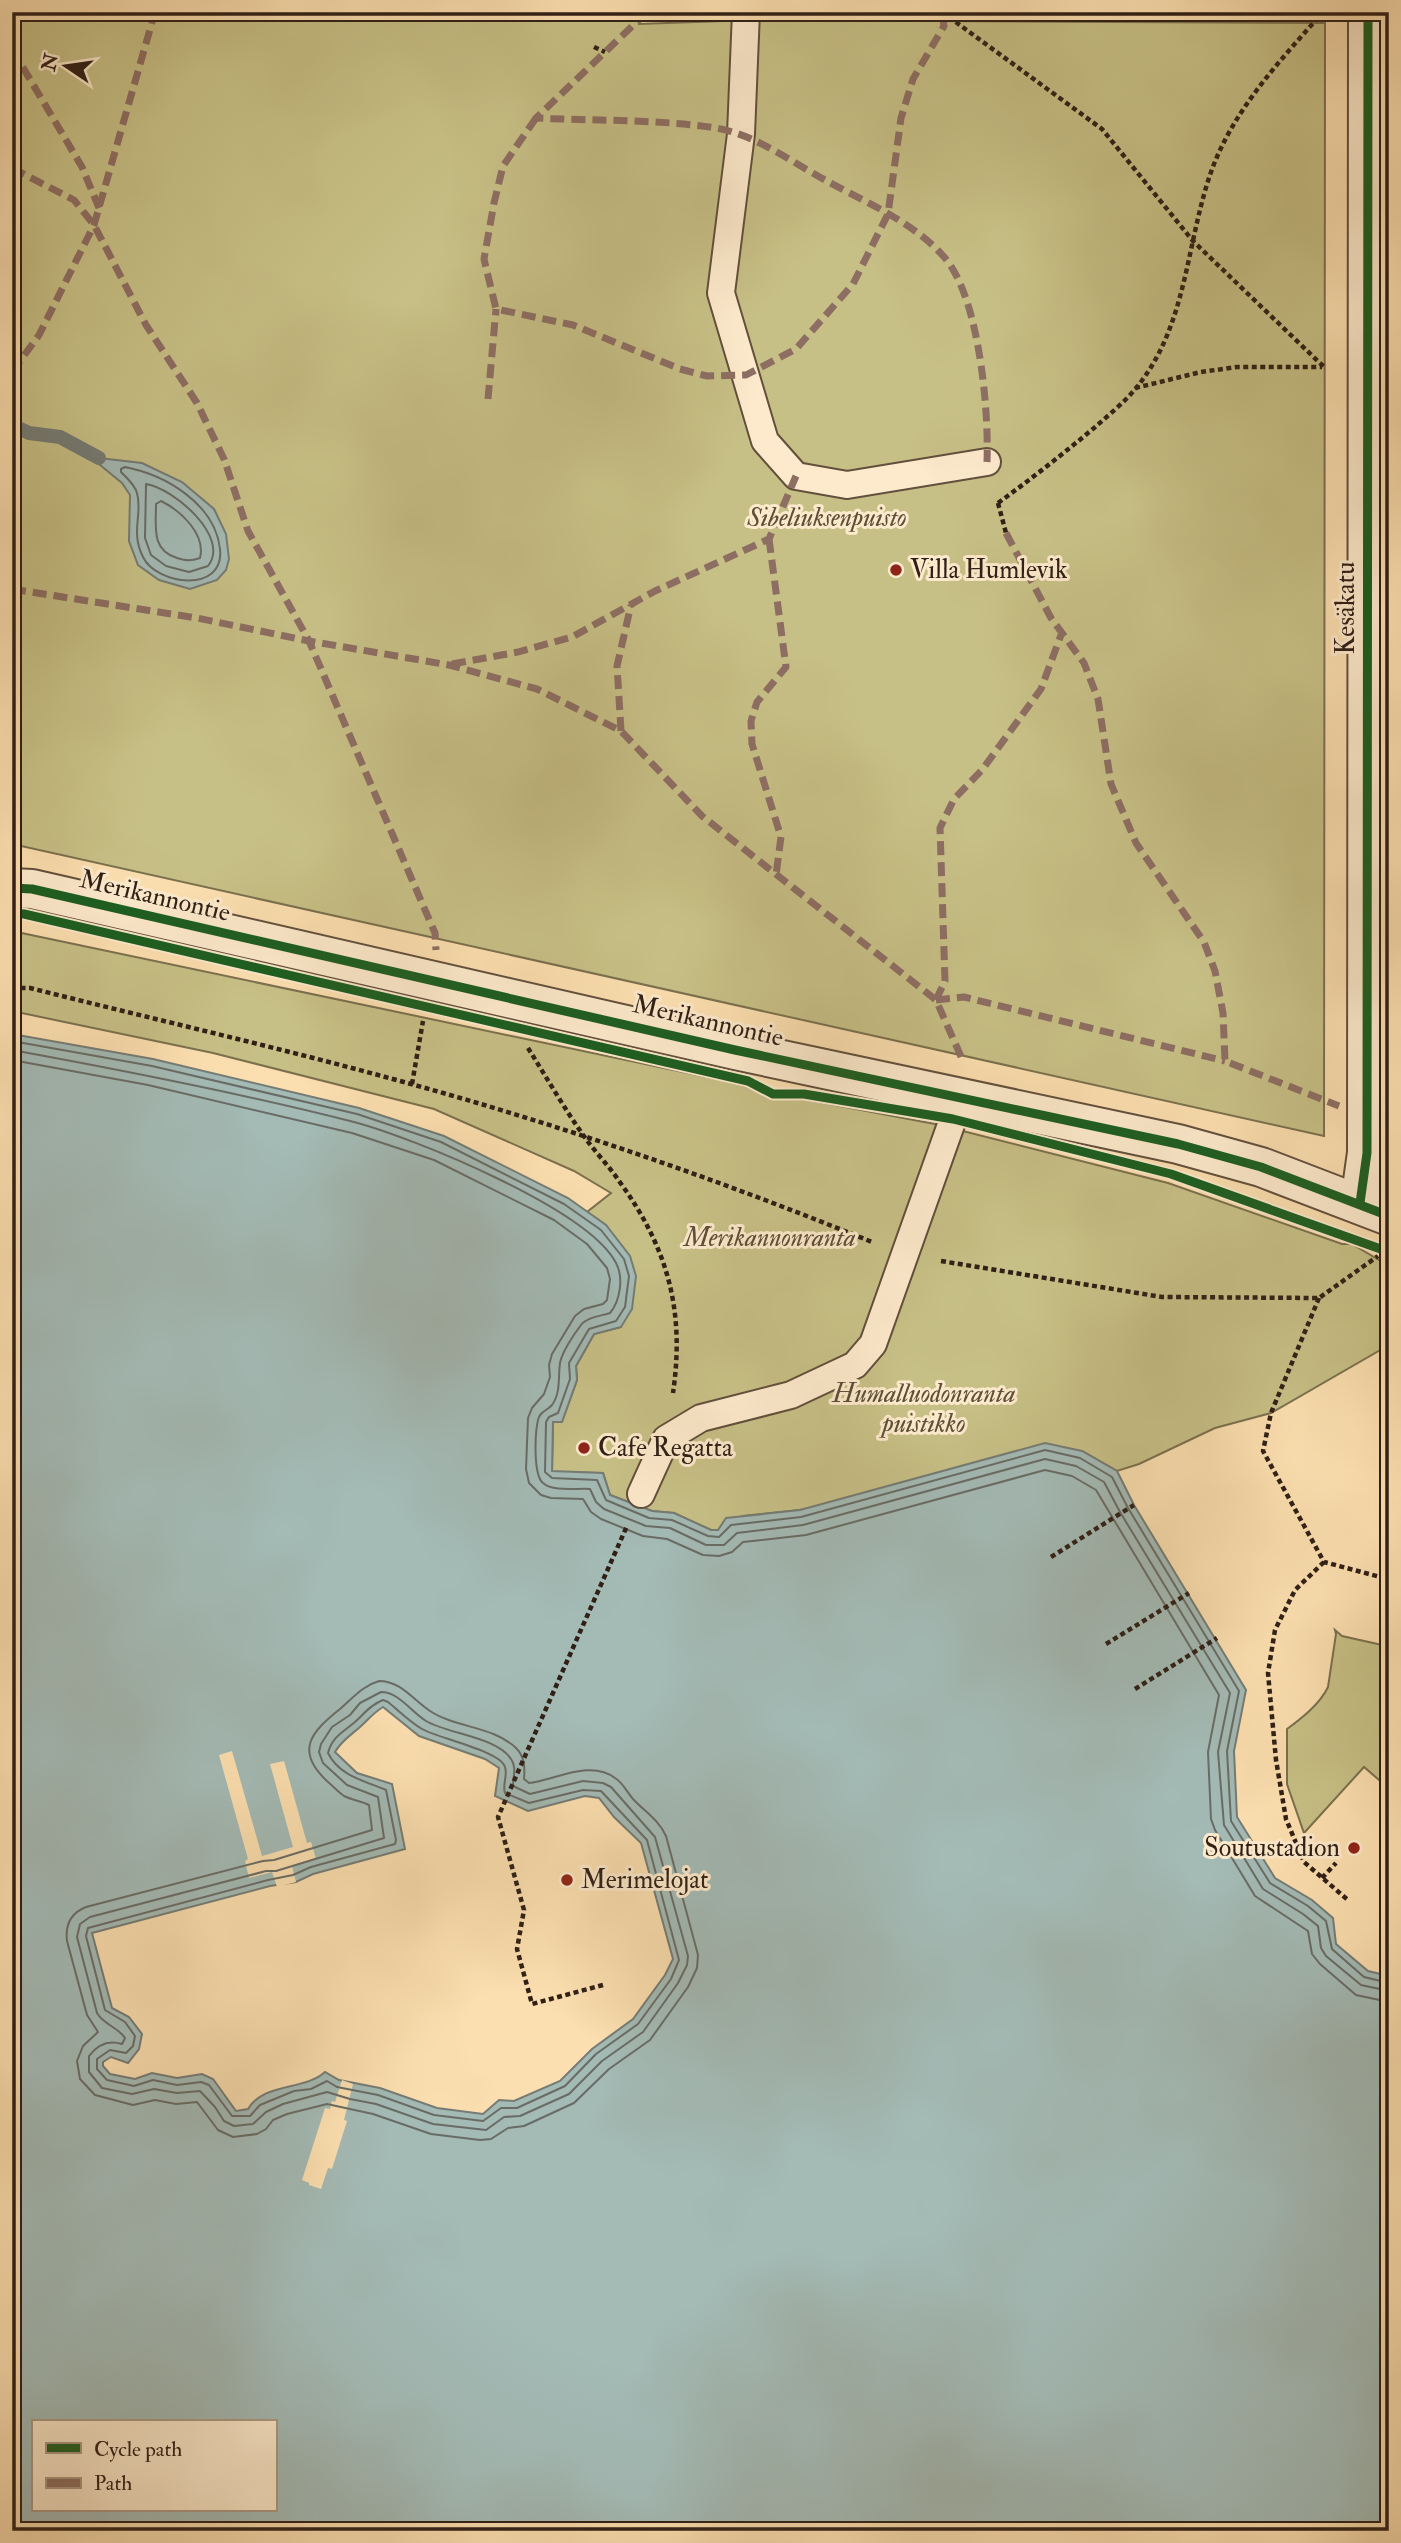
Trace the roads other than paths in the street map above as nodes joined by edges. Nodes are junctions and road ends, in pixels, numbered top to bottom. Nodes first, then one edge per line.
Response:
1 (746, 12) edge
2 (1368, 12) edge
3 (988, 462) dead end
4 (12, 888) edge
5 (957, 1095) junction
6 (1379, 1234) edge
7 (641, 1494) road end

1 - 3 lane
2 - 6 street, Kesäkatu
4 - 5 street, Merikannontie
5 - 6 street, Merikannontie
5 - 7 lane

